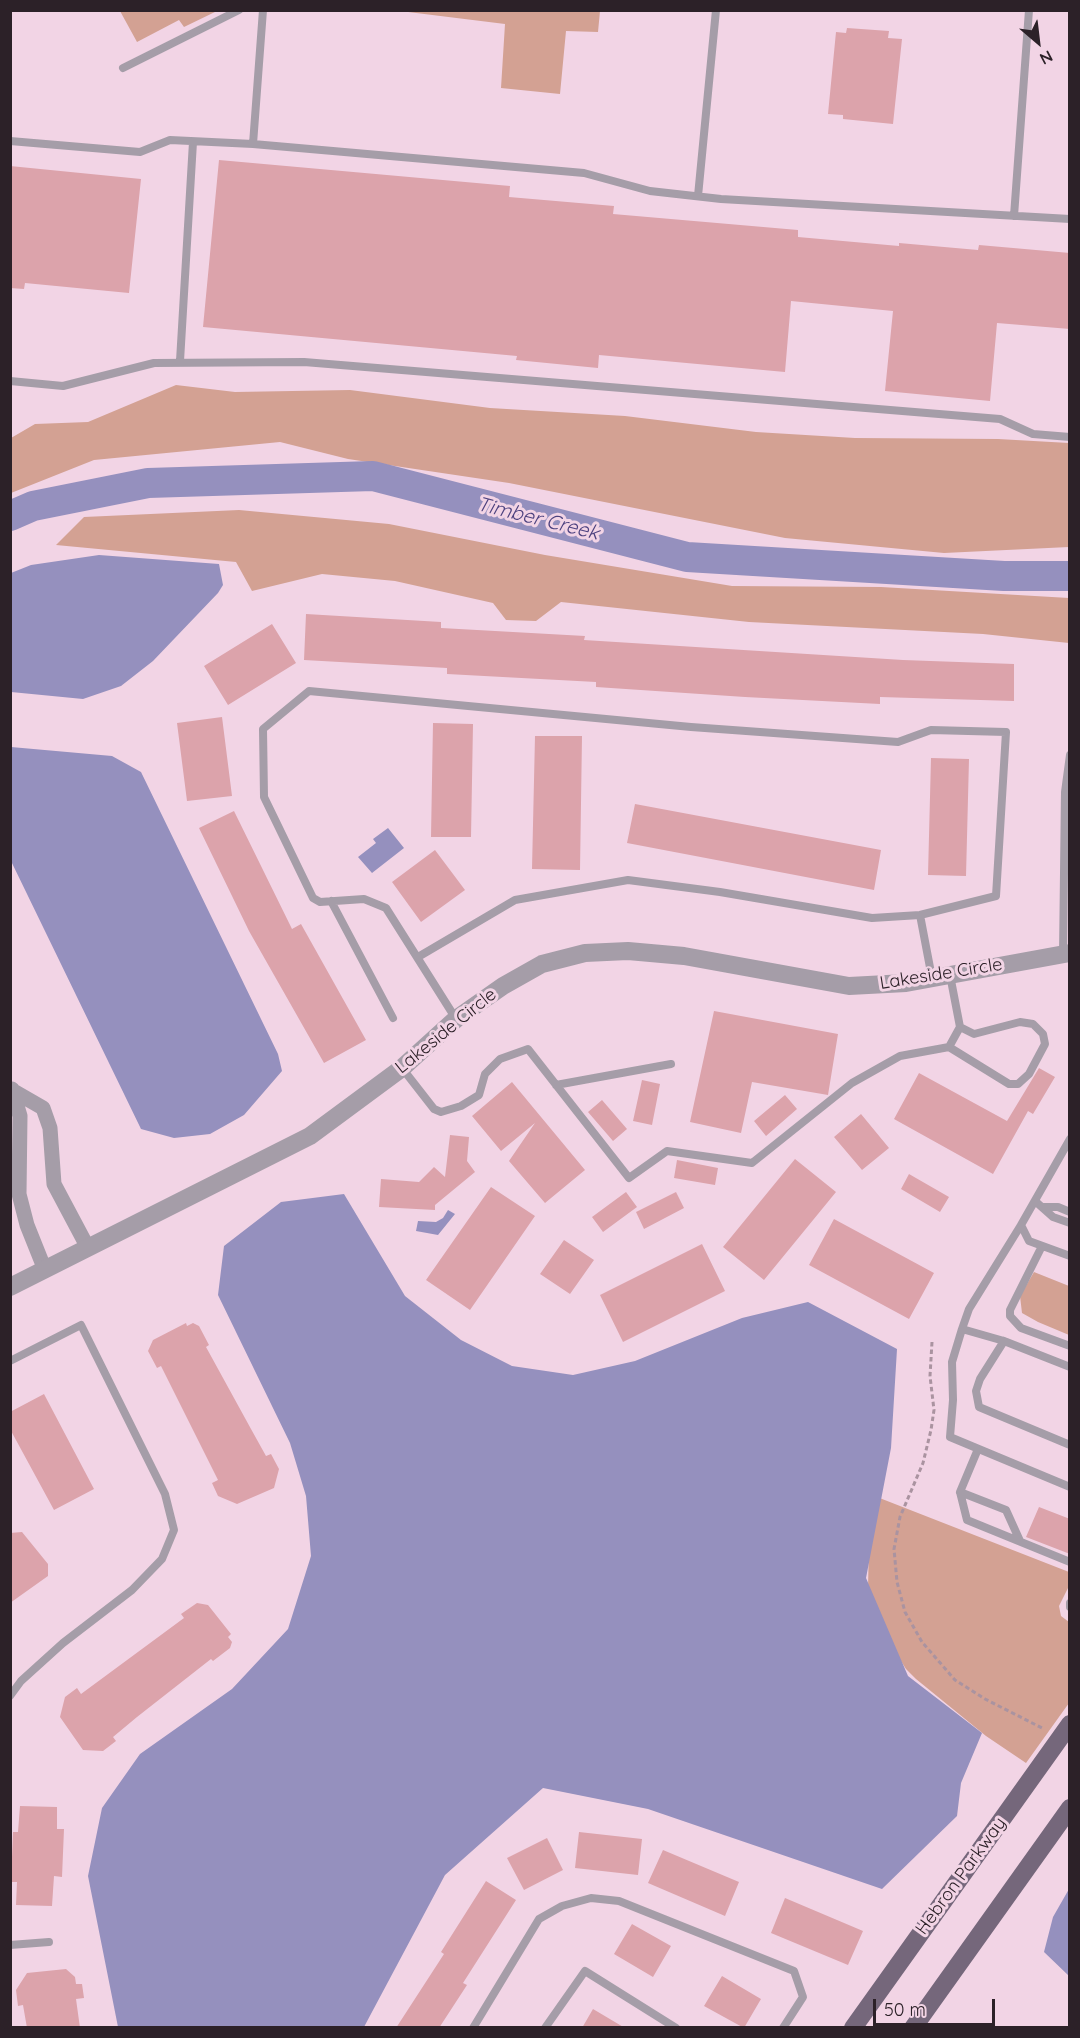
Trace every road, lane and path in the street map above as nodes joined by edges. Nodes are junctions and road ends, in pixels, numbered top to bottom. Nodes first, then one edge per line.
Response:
1 (239, 10) edge
2 (263, 10) edge
3 (716, 10) edge
4 (1029, 10) edge
5 (123, 68) dead end
6 (10, 141) edge
7 (193, 142) junction
8 (253, 144) junction
9 (698, 196) junction
10 (1014, 216) junction
11 (1070, 219) edge
12 (180, 361) junction
13 (10, 381) edge
14 (1070, 437) edge
15 (1070, 755) edge
16 (1067, 792) edge
17 (331, 901) junction
18 (921, 915) junction
19 (1066, 954) edge
20 (418, 957) junction
21 (951, 975) junction
22 (932, 978) junction
23 (393, 1018) dead end
24 (456, 1019) junction
25 (960, 1027) junction
26 (950, 1047) junction
27 (672, 1064) dead end
28 (402, 1068) junction
29 (556, 1085) junction
30 (11, 1089) edge
31 (1070, 1139) edge
32 (1035, 1201) junction
33 (1044, 1206) junction
34 (1070, 1212) edge
35 (1070, 1223) edge
36 (1021, 1225) junction
37 (1042, 1246) junction
38 (88, 1248) junction
39 (1070, 1256) edge
40 (45, 1270) junction
41 (10, 1287) edge
42 (962, 1329) junction
43 (1004, 1341) junction
44 (932, 1342) dead end
45 (1070, 1346) edge
46 (10, 1361) edge
47 (1070, 1367) edge
48 (1070, 1445) edge
49 (978, 1449) junction
50 (1070, 1487) edge
51 (960, 1492) junction
52 (1020, 1541) junction
53 (1070, 1562) edge
54 (10, 1696) edge
55 (1070, 1724) edge
56 (1044, 1729) dead end
57 (1070, 1808) edge
58 (49, 1942) dead end
59 (10, 1945) edge
60 (473, 2028) edge
61 (545, 2028) edge
62 (676, 2028) edge
63 (783, 2028) edge
64 (853, 2028) edge
65 (913, 2028) edge

1 - 5 lane
2 - 8 lane
3 - 9 lane
4 - 10 lane
6 - 7 lane
7 - 8 lane
7 - 12 lane
8 - 9 lane
9 - 10 lane
10 - 11 lane
12 - 13 lane
12 - 14 lane
15 - 16 lane
16 - 19 lane
17 - 18 lane
17 - 20 lane
17 - 23 lane
18 - 20 lane
18 - 22 lane
19 - 21 street, Lakeside Circle
20 - 24 lane
21 - 22 street, Lakeside Circle
21 - 25 lane
22 - 24 street, Lakeside Circle
24 - 28 street, Lakeside Circle
25 - 26 lane
25 - 26 lane
26 - 29 lane
27 - 29 lane
28 - 29 lane
28 - 38 street, Lakeside Circle
30 - 38 street
30 - 40 street
31 - 32 lane
32 - 33 lane
32 - 36 lane
33 - 34 lane
33 - 35 lane
36 - 37 lane
36 - 42 lane
37 - 39 lane
37 - 45 lane
38 - 40 street, Lakeside Circle
40 - 41 street, Lakeside Circle
42 - 43 lane
42 - 49 lane
43 - 47 lane
43 - 48 lane
44 - 56 path
46 - 54 lane
49 - 50 lane
49 - 51 lane
51 - 52 lane
51 - 52 lane
52 - 53 lane
55 - 64 main road, Hebron Parkway
57 - 65 main road
58 - 59 lane
60 - 63 lane
61 - 62 lane

